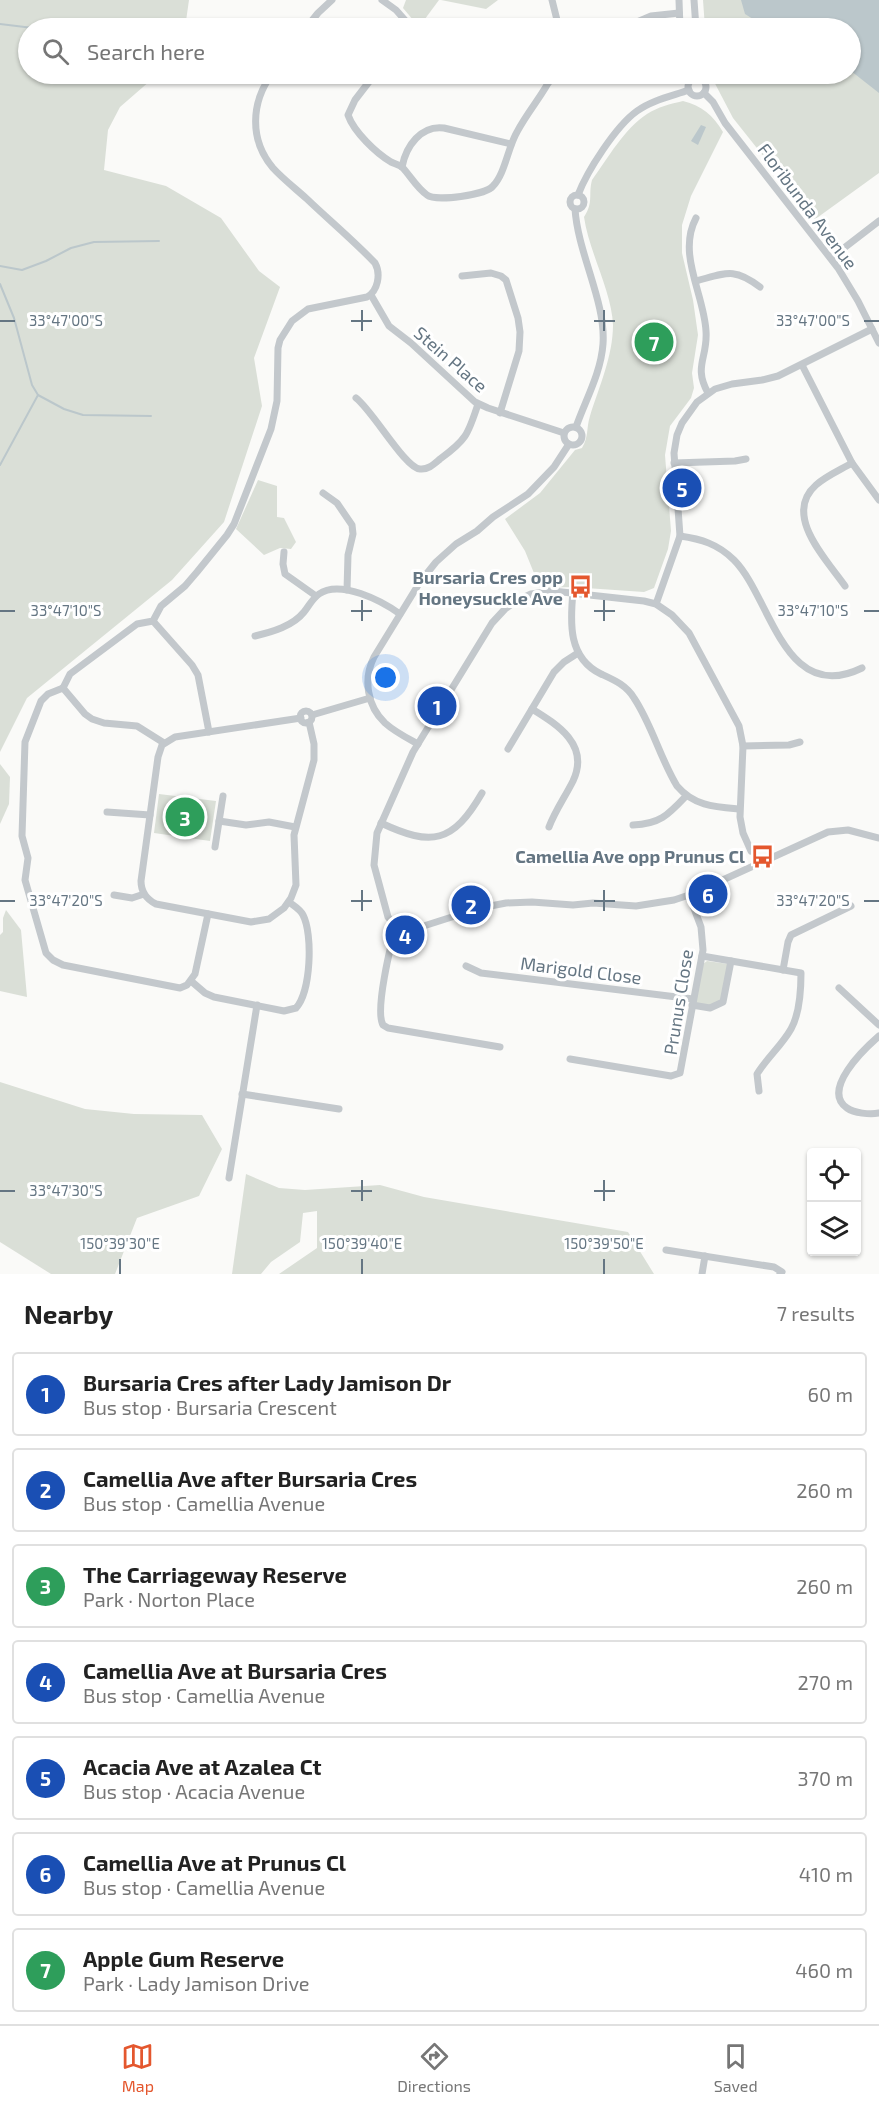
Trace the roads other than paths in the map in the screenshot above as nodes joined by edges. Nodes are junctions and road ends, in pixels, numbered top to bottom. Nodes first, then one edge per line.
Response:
1 (332, 0) edge
2 (382, 0) edge
3 (552, 0) edge
4 (679, 0) edge
5 (694, 0) edge
6 (679, 13) junction
7 (314, 18) edge
8 (403, 18) edge
9 (556, 18) edge
10 (646, 18) edge
11 (679, 18) edge
12 (695, 18) edge
13 (266, 84) edge
14 (367, 84) edge
15 (548, 84) edge
16 (690, 84) edge
17 (705, 84) edge
18 (689, 90) junction
19 (704, 93) junction
20 (511, 144) junction
21 (402, 167) junction
22 (696, 218) dead end
23 (879, 221) edge
24 (831, 258) junction
25 (462, 276) dead end
26 (696, 281) junction
27 (760, 287) dead end
28 (371, 295) junction
29 (872, 328) junction
30 (879, 343) edge
31 (802, 365) junction
32 (708, 393) junction
33 (356, 398) dead end
34 (478, 404) junction
35 (500, 412) junction
36 (576, 427) junction
37 (564, 433) junction
38 (569, 444) junction
39 (746, 459) dead end
40 (852, 463) junction
41 (674, 464) junction
42 (323, 494) dead end
43 (879, 500) edge
44 (680, 536) junction
45 (284, 552) dead end
46 (845, 586) dead end
47 (347, 590) junction
48 (573, 592) junction
49 (316, 596) junction
50 (656, 604) junction
51 (400, 614) junction
52 (153, 621) junction
53 (255, 636) dead end
54 (578, 653) junction
55 (862, 668) dead end
56 (63, 688) junction
57 (370, 698) junction
58 (532, 709) junction
59 (311, 718) junction
60 (209, 732) junction
61 (800, 742) dead end
62 (164, 743) junction
63 (418, 744) junction
64 (743, 746) junction
65 (508, 749) dead end
66 (482, 793) dead end
67 (223, 796) dead end
68 (686, 796) junction
69 (739, 809) junction
70 (107, 812) dead end
71 (150, 815) junction
72 (219, 821) junction
73 (381, 824) junction
74 (633, 825) dead end
75 (295, 826) junction
76 (549, 827) dead end
77 (879, 838) edge
78 (215, 847) dead end
79 (751, 851) dead end
80 (144, 894) junction
81 (114, 895) dead end
82 (689, 895) junction
83 (289, 902) junction
84 (851, 906) dead end
85 (208, 914) junction
86 (397, 928) junction
87 (702, 956) junction
88 (731, 961) junction
89 (466, 966) dead end
90 (783, 970) junction
91 (191, 981) junction
92 (839, 988) dead end
93 (693, 1002) junction
94 (257, 1005) junction
95 (879, 1025) edge
96 (879, 1036) edge
97 (500, 1047) dead end
98 (570, 1059) dead end
99 (759, 1091) dead end
100 (242, 1094) junction
101 (339, 1109) dead end
102 (879, 1113) edge
103 (228, 1178) dead end
104 (666, 1250) dead end
105 (705, 1256) junction
106 (702, 1274) edge
107 (780, 1274) edge

1 - 7 street
2 - 8 street
3 - 9 street
4 - 6 street
5 - 12 street
6 - 10 street
6 - 11 street
13 - 28 street
14 - 21 street
15 - 20 street
16 - 18 street
17 - 19 street
18 - 19 street
18 - 36 street
19 - 24 street, Floribunda Avenue
20 - 21 street
20 - 21 street
22 - 26 street
23 - 24 street
24 - 29 street, Floribunda Avenue
25 - 35 street
26 - 27 street
26 - 32 street
28 - 34 street, Stein Place
28 - 52 street
29 - 30 street, Floribunda Avenue
29 - 31 street
31 - 32 street
31 - 40 street
32 - 41 street
33 - 34 street
34 - 35 street, Stein Place
35 - 37 street, Stein Place
36 - 37 street
36 - 38 street
37 - 38 street
38 - 51 street
39 - 41 street
40 - 43 street
40 - 46 street
41 - 44 street
42 - 47 street
44 - 50 street
44 - 55 street
45 - 49 street
47 - 49 street
47 - 51 street
48 - 50 street
48 - 54 street
48 - 63 street
49 - 53 street
50 - 64 street
51 - 57 street
52 - 56 street
52 - 60 street
54 - 58 street
54 - 68 street
56 - 62 street
56 - 91 street
57 - 59 street
57 - 63 street
58 - 65 street
58 - 76 street
59 - 60 street
59 - 75 street
60 - 62 street
61 - 64 street
62 - 71 street
63 - 73 street
64 - 69 street
66 - 73 street
67 - 72 street
68 - 69 street
68 - 74 street
69 - 79 street
70 - 71 street
71 - 80 street
72 - 75 street
72 - 78 street
73 - 86 street
75 - 83 street
77 - 82 street
80 - 81 street
80 - 85 street
82 - 86 street
82 - 87 street, Prunus Close
83 - 85 street
83 - 94 street
84 - 90 street
85 - 91 street
86 - 97 street
87 - 88 street
87 - 93 street, Prunus Close
88 - 90 street
88 - 93 street, Marigold Close
89 - 93 street, Marigold Close
90 - 99 street
91 - 94 street
92 - 95 street
93 - 98 street, Prunus Close
94 - 100 street
96 - 102 street
100 - 101 street
100 - 103 street
104 - 105 street
105 - 106 street
105 - 107 street

